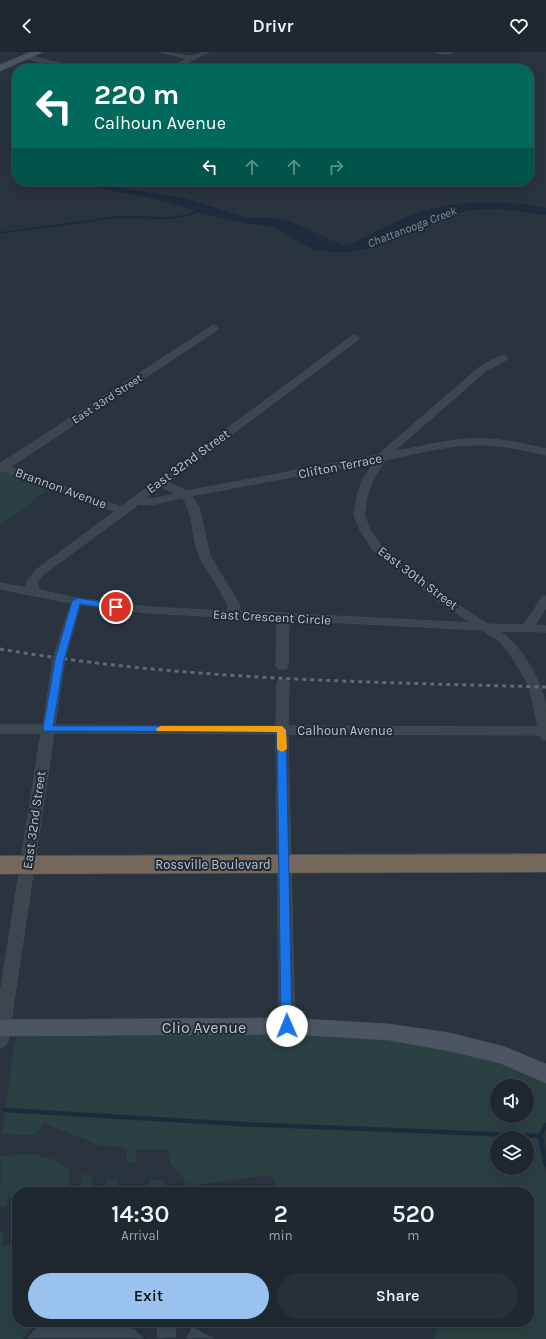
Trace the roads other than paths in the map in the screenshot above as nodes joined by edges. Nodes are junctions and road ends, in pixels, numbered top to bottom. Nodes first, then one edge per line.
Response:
1 (39, 52) edge
2 (164, 52) edge
3 (206, 52) edge
4 (439, 52) edge
5 (450, 52) edge
6 (26, 57) junction
7 (193, 58) junction
8 (56, 64) edge
9 (180, 64) edge
10 (0, 68) edge
11 (214, 328) dead end
12 (355, 338) dead end
13 (503, 358) dead end
14 (546, 452) edge
15 (381, 458) junction
16 (1, 468) edge
17 (160, 482) junction
18 (185, 494) junction
19 (135, 500) junction
20 (121, 510) junction
21 (0, 586) edge
22 (34, 592) junction
23 (546, 599) edge
24 (77, 601) junction
25 (231, 615) junction
26 (283, 617) junction
27 (486, 627) junction
28 (528, 628) junction
29 (546, 629) edge
30 (282, 666) dead end
31 (283, 683) dead end
32 (0, 729) edge
33 (48, 729) junction
34 (282, 730) junction
35 (546, 733) edge
36 (546, 862) edge
37 (284, 864) junction
38 (0, 865) edge
39 (28, 865) junction
40 (287, 1026) junction
41 (1, 1032) edge
42 (546, 1074) edge

1 - 6 street
2 - 7 street
3 - 7 street
4 - 5 street
6 - 8 street
6 - 10 street
7 - 9 street
11 - 16 street, East 33rd Street
12 - 17 street, East 32nd Street
13 - 15 street, East 30th Street
14 - 15 street, Clifton Terrace
15 - 18 street, Clifton Terrace
15 - 27 street, East 30th Street
16 - 20 street, Brannon Avenue
17 - 18 street
17 - 19 street, East 32nd Street
18 - 19 street, Clifton Terrace
18 - 25 street
19 - 20 street, East 32nd Street
20 - 22 street, East 32nd Street
21 - 22 street, East Crescent Circle
22 - 24 street, East Crescent Circle
23 - 28 street
24 - 25 street, East Crescent Circle
24 - 33 street, East 32nd Street
25 - 26 street, East Crescent Circle
26 - 27 street, East Crescent Circle
26 - 30 street
27 - 28 street, East Crescent Circle
27 - 35 street, East 30th Street
28 - 29 street, East Crescent Circle
31 - 34 street
32 - 33 street, Calhoun Avenue
33 - 34 street, Calhoun Avenue
33 - 39 street, East 32nd Street
34 - 35 street, Calhoun Avenue
34 - 37 street
36 - 37 highway, Rossville Boulevard
37 - 39 highway, Rossville Boulevard
37 - 40 street
38 - 39 highway, Rossville Boulevard
39 - 41 street, East 32nd Street
40 - 41 street, Clio Avenue
40 - 42 street, Clio Avenue

